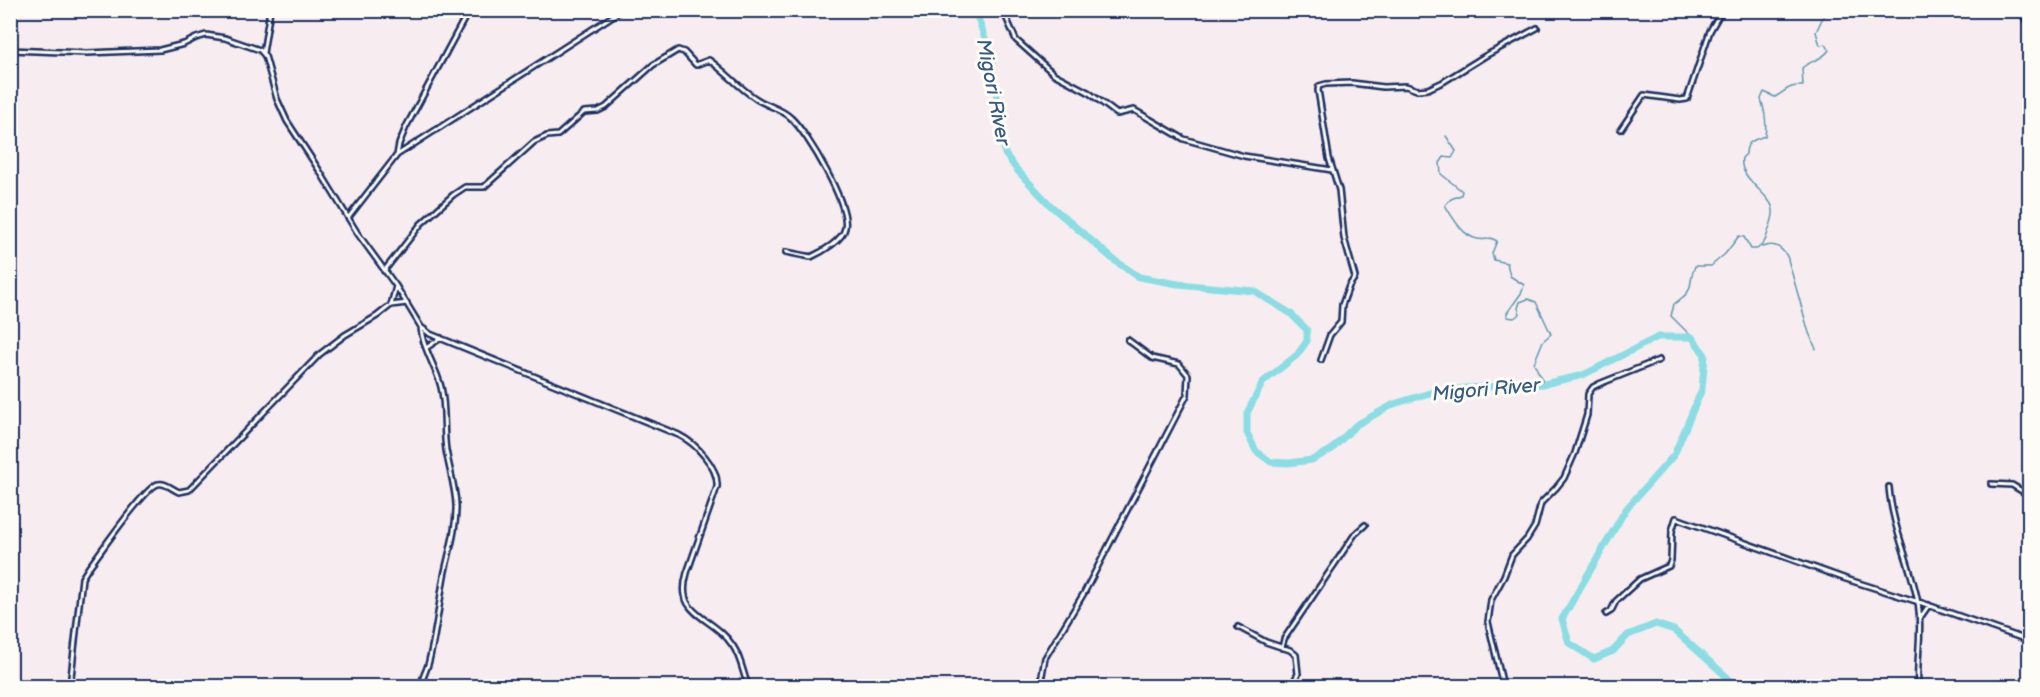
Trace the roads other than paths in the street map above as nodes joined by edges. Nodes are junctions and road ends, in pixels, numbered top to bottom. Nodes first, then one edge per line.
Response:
1 (270, 10) edge
2 (469, 10) edge
3 (622, 10) edge
4 (1003, 10) edge
5 (1722, 10) edge
6 (2021, 10) edge
7 (2030, 25) edge
8 (1537, 28) dead end
9 (10, 50) edge
10 (263, 53) junction
11 (1621, 129) dead end
12 (397, 155) junction
13 (1332, 170) junction
14 (348, 218) junction
15 (786, 252) dead end
16 (384, 271) junction
17 (396, 286) junction
18 (407, 303) junction
19 (390, 305) junction
20 (421, 327) junction
21 (441, 338) junction
22 (1128, 340) dead end
23 (426, 348) junction
24 (1321, 360) dead end
25 (1659, 360) dead end
26 (1991, 484) dead end
27 (1889, 486) dead end
28 (2030, 496) edge
29 (1365, 525) dead end
30 (1918, 602) junction
31 (1929, 605) junction
32 (1606, 614) dead end
33 (1920, 618) junction
34 (1238, 627) dead end
35 (2030, 641) edge
36 (1282, 648) junction
37 (747, 686) edge
38 (70, 687) edge
39 (421, 687) edge
40 (1046, 687) edge
41 (1292, 687) edge
42 (1503, 687) edge
43 (1918, 687) edge

1 - 10 street
2 - 12 street
3 - 12 street
4 - 13 street
5 - 11 street
6 - 7 highway
8 - 13 street
9 - 10 street
10 - 14 street
12 - 14 street
13 - 24 street
14 - 16 street
15 - 16 street
16 - 17 street
17 - 18 street
17 - 19 street
18 - 19 street
18 - 20 street
19 - 38 street
20 - 21 street
20 - 23 street
21 - 23 street
21 - 37 street
22 - 40 street
23 - 39 street
25 - 42 street
26 - 28 street
27 - 30 street
29 - 36 street
30 - 31 street
30 - 32 street
30 - 33 street
31 - 33 street
31 - 35 street
33 - 43 street
34 - 36 street
36 - 41 street

